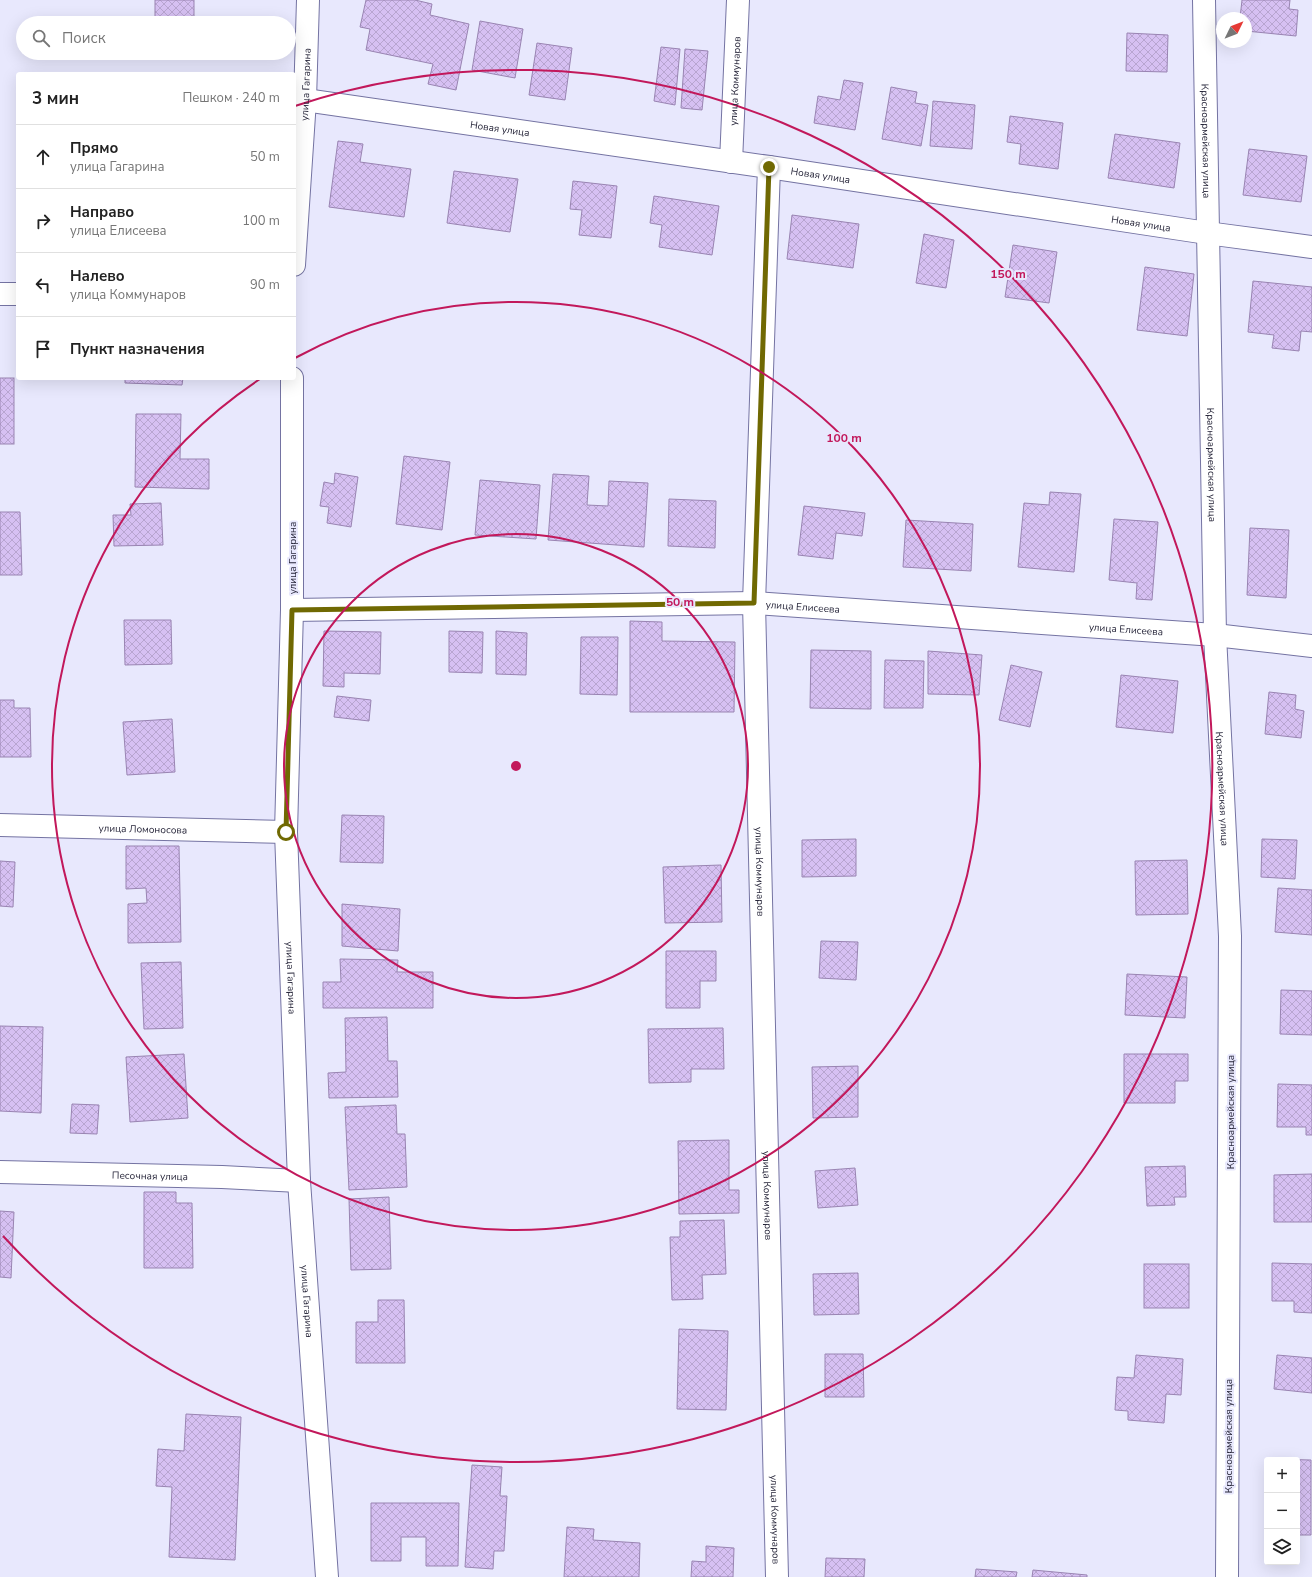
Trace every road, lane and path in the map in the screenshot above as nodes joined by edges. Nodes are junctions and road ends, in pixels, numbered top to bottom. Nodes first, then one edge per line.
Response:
1 (308, 0) edge
2 (738, 0) edge
3 (1204, 0) edge
4 (305, 100) junction
5 (731, 162) junction
6 (769, 167) junction
7 (1207, 233) junction
8 (296, 235) edge
9 (1312, 247) edge
10 (0, 294) edge
11 (16, 294) edge
12 (292, 380) edge
13 (754, 603) junction
14 (292, 610) junction
15 (1215, 635) junction
16 (1312, 646) edge
17 (0, 825) edge
18 (286, 832) junction
19 (0, 1172) edge
20 (299, 1181) junction
21 (327, 1577) edge
22 (778, 1577) edge
23 (1227, 1577) edge

1 - 4 street, улица Гагарина
2 - 5 street, улица Коммунаров
3 - 7 street, Красноармейская улица
4 - 5 street, Новая улица
4 - 8 street, улица Гагарина
5 - 6 street, Новая улица
6 - 7 street, Новая улица
6 - 13 street, улица Коммунаров
7 - 9 street, Новая улица
7 - 15 street, Красноармейская улица
10 - 11 street
12 - 14 street, улица Гагарина
13 - 14 street, улица Елисеева
13 - 15 street, улица Елисеева
13 - 22 street, улица Коммунаров
14 - 18 street, улица Гагарина
15 - 16 street, улица Елисеева
15 - 23 street, Красноармейская улица
17 - 18 street, улица Ломоносова
18 - 20 street, улица Гагарина
19 - 20 street, Песочная улица
20 - 21 street, улица Гагарина

